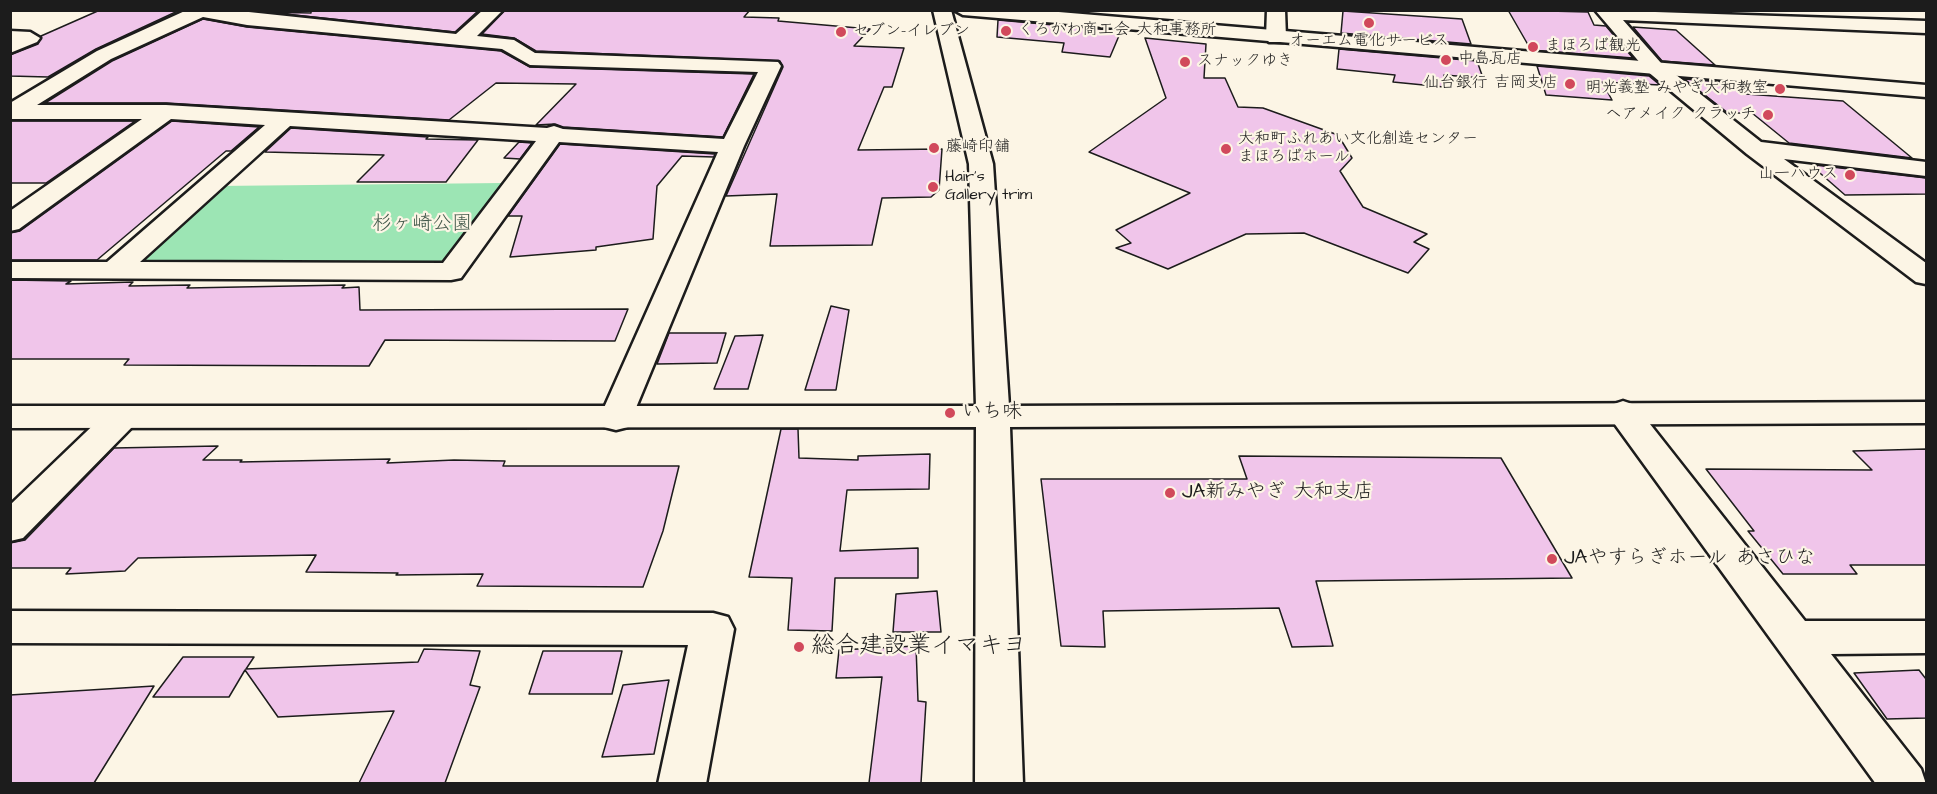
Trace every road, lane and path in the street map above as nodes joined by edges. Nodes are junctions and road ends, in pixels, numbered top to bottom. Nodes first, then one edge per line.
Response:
1 (494, 10) edge
2 (942, 10) edge
3 (963, 10) edge
4 (1276, 10) edge
5 (1795, 10) edge
6 (200, 11) edge
7 (1605, 12) edge
8 (1813, 23) junction
9 (1926, 27) edge
10 (10, 37) edge
11 (462, 38) junction
12 (1276, 38) junction
13 (10, 46) edge
14 (1654, 67) junction
15 (1926, 91) edge
16 (11, 112) edge
17 (166, 112) junction
18 (286, 118) junction
19 (554, 133) junction
20 (732, 146) junction
21 (1755, 149) junction
22 (1926, 169) edge
23 (10, 222) edge
24 (10, 270) edge
25 (115, 270) junction
26 (1926, 276) edge
27 (1623, 412) junction
28 (1926, 413) edge
29 (10, 417) edge
30 (121, 418) junction
31 (993, 418) junction
32 (616, 419) junction
33 (10, 528) edge
34 (10, 627) edge
35 (1926, 637) edge
36 (1795, 638) junction
37 (682, 783) edge
38 (999, 783) edge
39 (1904, 783) edge

1 - 11 street
2 - 31 street
3 - 12 street
4 - 12 street
5 - 8 street
6 - 11 street
6 - 16 street
7 - 8 street
7 - 14 street
8 - 9 street
10 - 13 street
11 - 20 street
12 - 14 street
14 - 15 street
14 - 21 street
16 - 17 street
17 - 18 street
17 - 23 street
18 - 19 street
18 - 25 street
19 - 20 street
19 - 25 street
20 - 32 street
21 - 22 street
21 - 26 street
24 - 25 street
27 - 28 street
27 - 31 street
27 - 36 street
29 - 30 street
30 - 32 street
30 - 33 street
31 - 32 street
31 - 38 street
34 - 37 street
35 - 36 street
36 - 39 street

